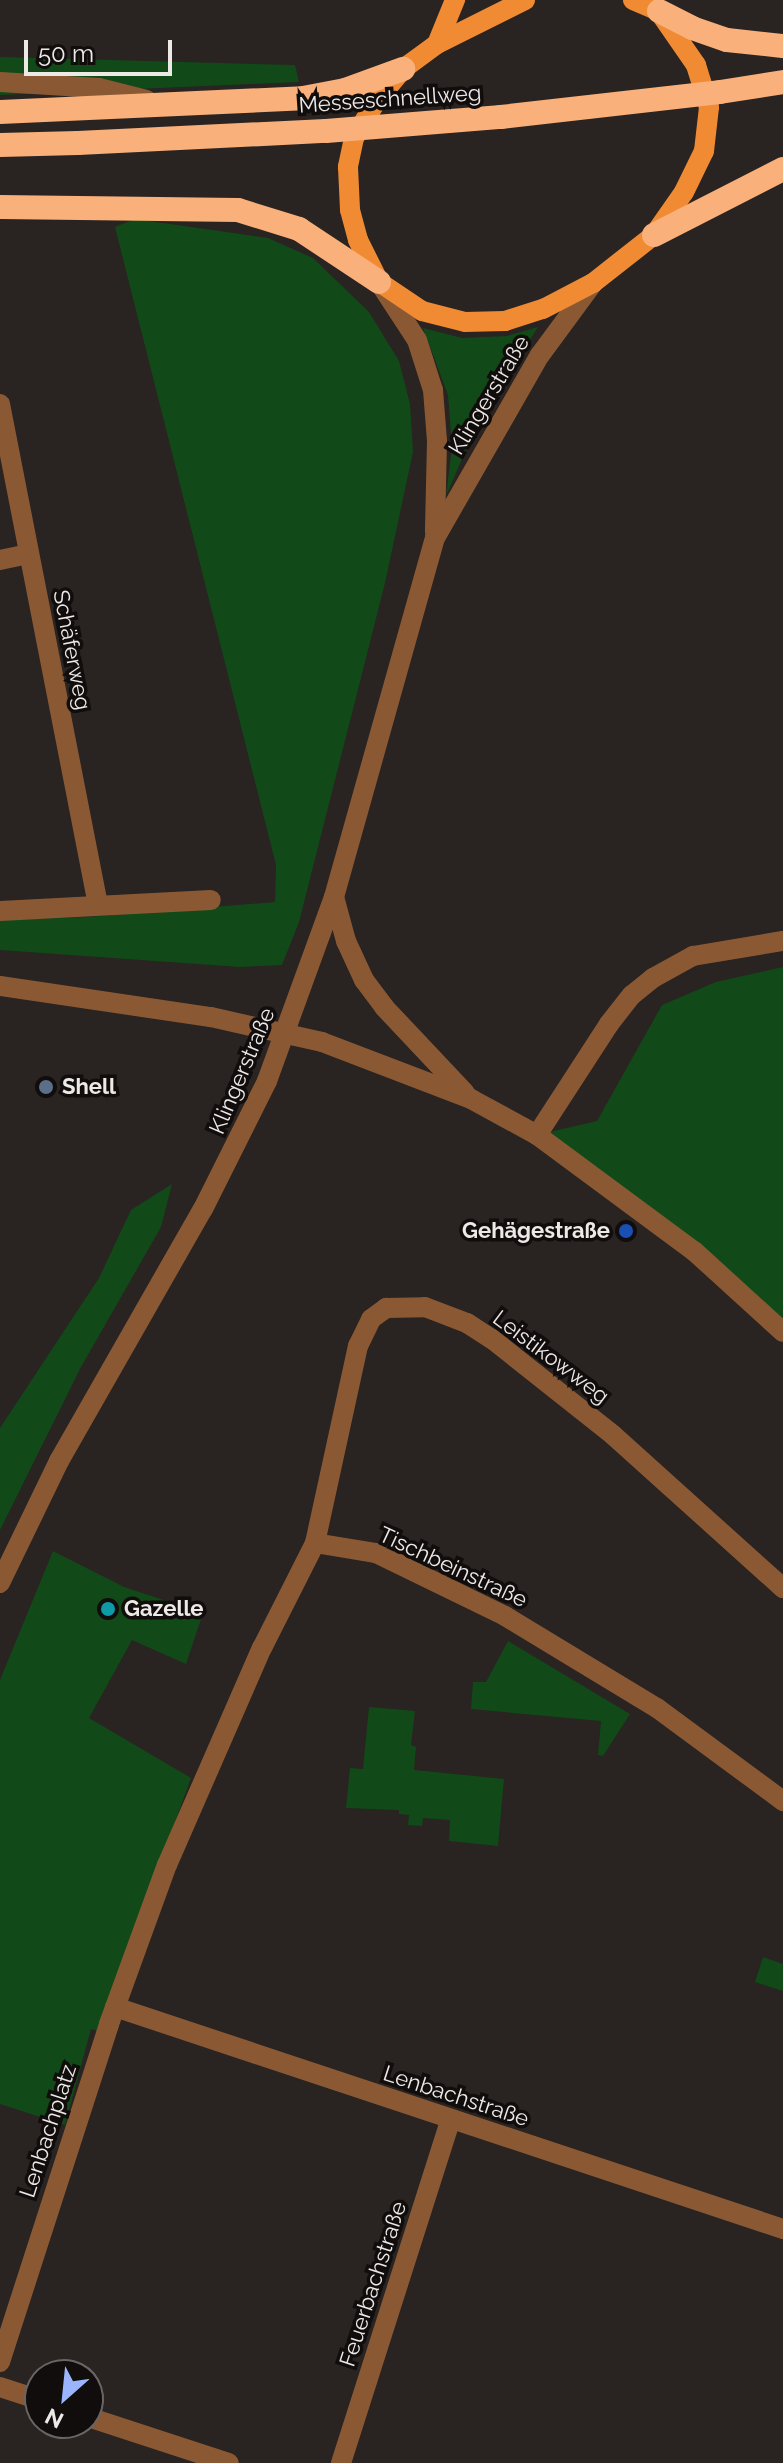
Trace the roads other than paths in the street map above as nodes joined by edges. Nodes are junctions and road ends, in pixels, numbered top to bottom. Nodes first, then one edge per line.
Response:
1 (455, 0) edge
2 (525, 0) edge
3 (633, 0) edge
4 (655, 6) edge
5 (437, 44) junction
6 (783, 46) edge
7 (403, 69) junction
8 (0, 82) edge
9 (783, 82) edge
10 (170, 106) junction
11 (0, 112) edge
12 (0, 145) edge
13 (783, 169) edge
14 (0, 207) edge
15 (654, 235) junction
16 (379, 282) junction
17 (593, 283) junction
18 (0, 404) edge
19 (435, 538) junction
20 (28, 554) junction
21 (0, 560) edge
22 (334, 897) junction
23 (211, 900) dead end
24 (98, 905) junction
25 (0, 911) edge
26 (783, 941) edge
27 (0, 986) edge
28 (285, 1034) junction
29 (471, 1099) junction
30 (537, 1135) junction
31 (783, 1332) edge
32 (315, 1543) junction
33 (0, 1583) edge
34 (783, 1588) edge
35 (783, 1801) edge
36 (115, 2007) junction
37 (451, 2119) junction
38 (783, 2229) edge
39 (0, 2362) edge
40 (0, 2387) edge
41 (24, 2395) edge
42 (104, 2422) edge
43 (229, 2463) edge
44 (341, 2463) edge

1 - 5 main road
2 - 5 main road
3 - 4 main road
4 - 6 highway
4 - 15 main road
5 - 7 main road
7 - 10 highway
7 - 16 main road
8 - 10 street
9 - 12 highway, Messeschnellweg, bridge
10 - 11 highway
13 - 15 highway
14 - 16 highway
15 - 17 main road
16 - 17 main road
16 - 19 street, Klingerstraße
17 - 19 street, Klingerstraße
18 - 20 street, Schäferweg
19 - 22 street, Klingerstraße
20 - 21 street
20 - 24 street, Schäferweg
22 - 28 street, Klingerstraße
22 - 29 street
23 - 24 street
24 - 25 street
26 - 30 street
27 - 28 street
28 - 29 street
28 - 33 street, Klingerstraße
29 - 30 street
30 - 31 street
32 - 34 street, Leistikowweg
32 - 35 street, Tischbeinstraße
32 - 36 street
36 - 37 street, Lenbachstraße
36 - 39 street, Lenbachplatz
37 - 38 street, Lenbachstraße
37 - 44 street, Feuerbachstraße
40 - 41 street
42 - 43 street

